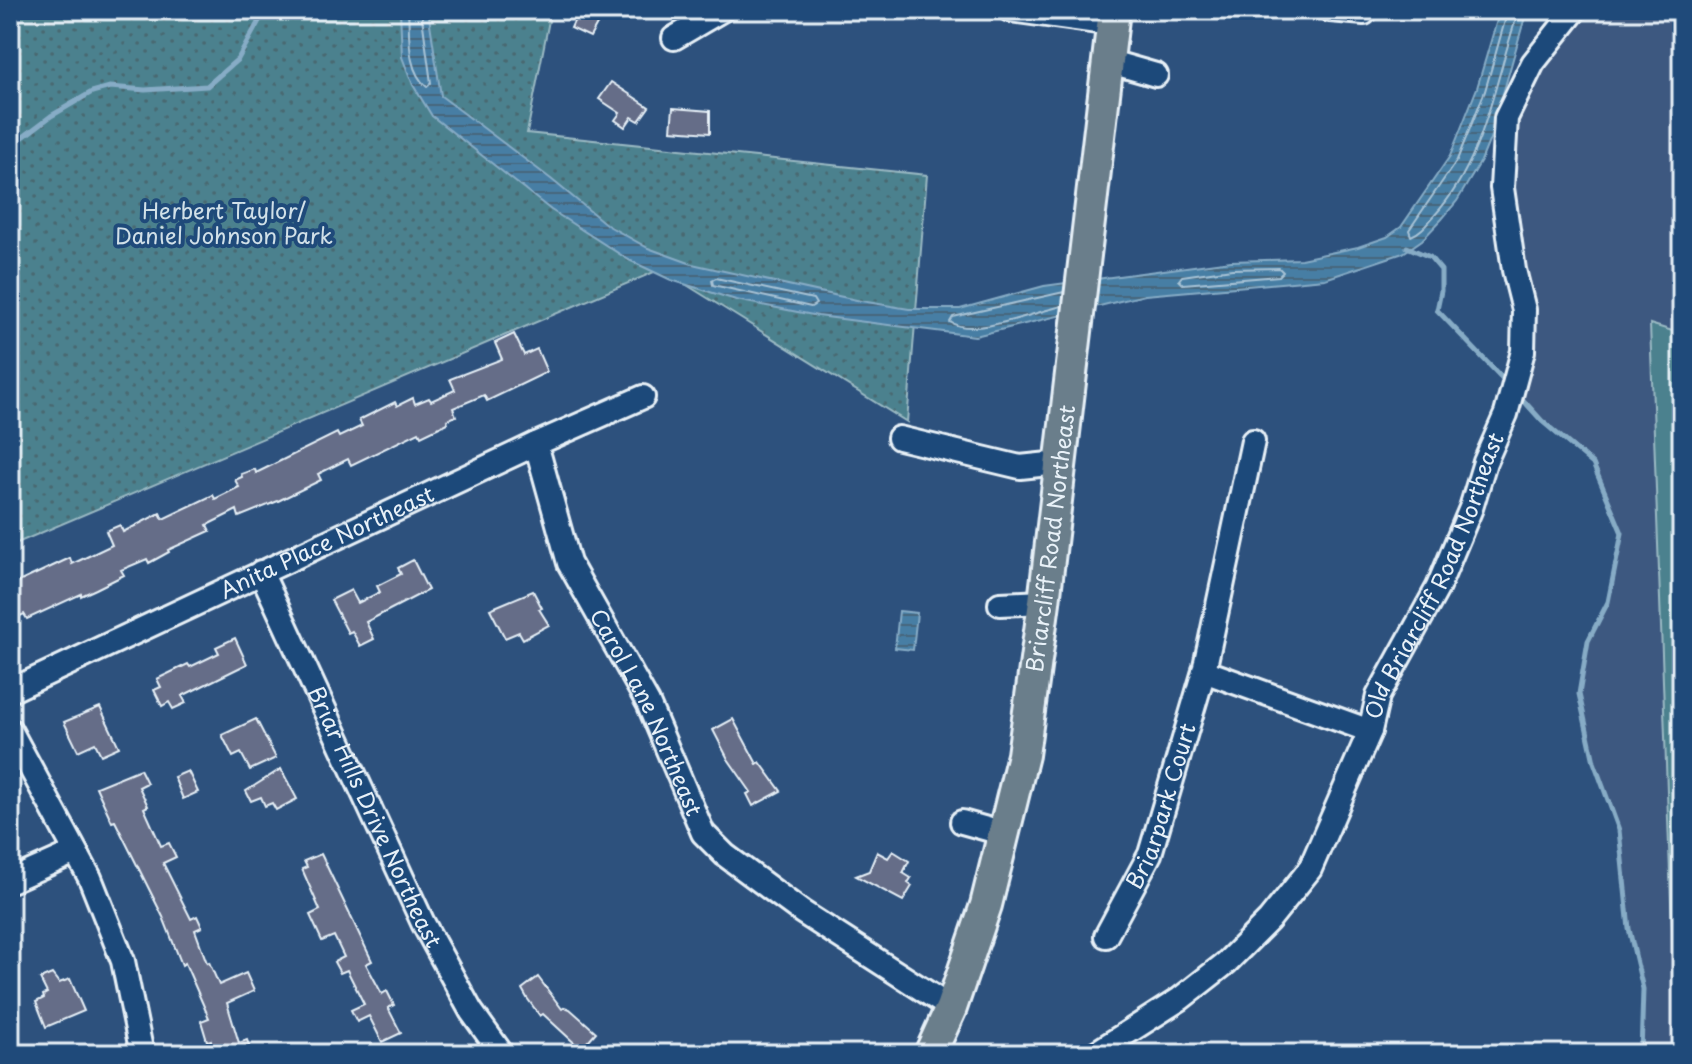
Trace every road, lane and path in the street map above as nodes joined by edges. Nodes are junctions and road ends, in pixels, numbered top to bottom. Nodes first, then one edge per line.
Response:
1 (722, 10) edge
2 (1010, 10) edge
3 (1330, 10) edge
4 (1367, 10) edge
5 (1575, 10) edge
6 (1113, 17) edge
7 (674, 38) dead end
8 (1107, 61) junction
9 (1156, 75) dead end
10 (643, 397) dead end
11 (899, 438) dead end
12 (1253, 441) dead end
13 (536, 444) junction
14 (1059, 463) junction
15 (261, 572) junction
16 (1044, 602) junction
17 (1000, 604) dead end
18 (1204, 671) junction
19 (10, 691) edge
20 (10, 730) edge
21 (1370, 731) junction
22 (962, 822) dead end
23 (1005, 834) junction
24 (75, 852) junction
25 (10, 881) edge
26 (1106, 936) dead end
27 (951, 1008) junction
28 (142, 1054) edge
29 (502, 1054) edge
30 (930, 1054) edge
31 (1094, 1054) edge

1 - 7 street
2 - 6 street
3 - 4 street
5 - 21 street, Old Briarcliff Road Northeast
6 - 8 main road, Briarcliff Road Northeast
8 - 9 street
8 - 14 main road, Briarcliff Road Northeast
10 - 13 street, Anita Place Northeast
11 - 14 street
12 - 18 street, Briarpark Court
13 - 15 street, Anita Place Northeast
13 - 27 street, Carol Lane Northeast
14 - 16 main road, Briarcliff Road Northeast
15 - 19 street, Anita Place Northeast
15 - 29 street, Briar Hills Drive Northeast
16 - 17 street
16 - 23 main road, Briarcliff Road Northeast
18 - 21 street
18 - 26 street, Briarpark Court
20 - 24 street
21 - 31 street, Old Briarcliff Road Northeast
22 - 23 street
23 - 27 main road, Briarcliff Road Northeast
24 - 25 street
24 - 28 street
27 - 30 main road, Briarcliff Road Northeast

